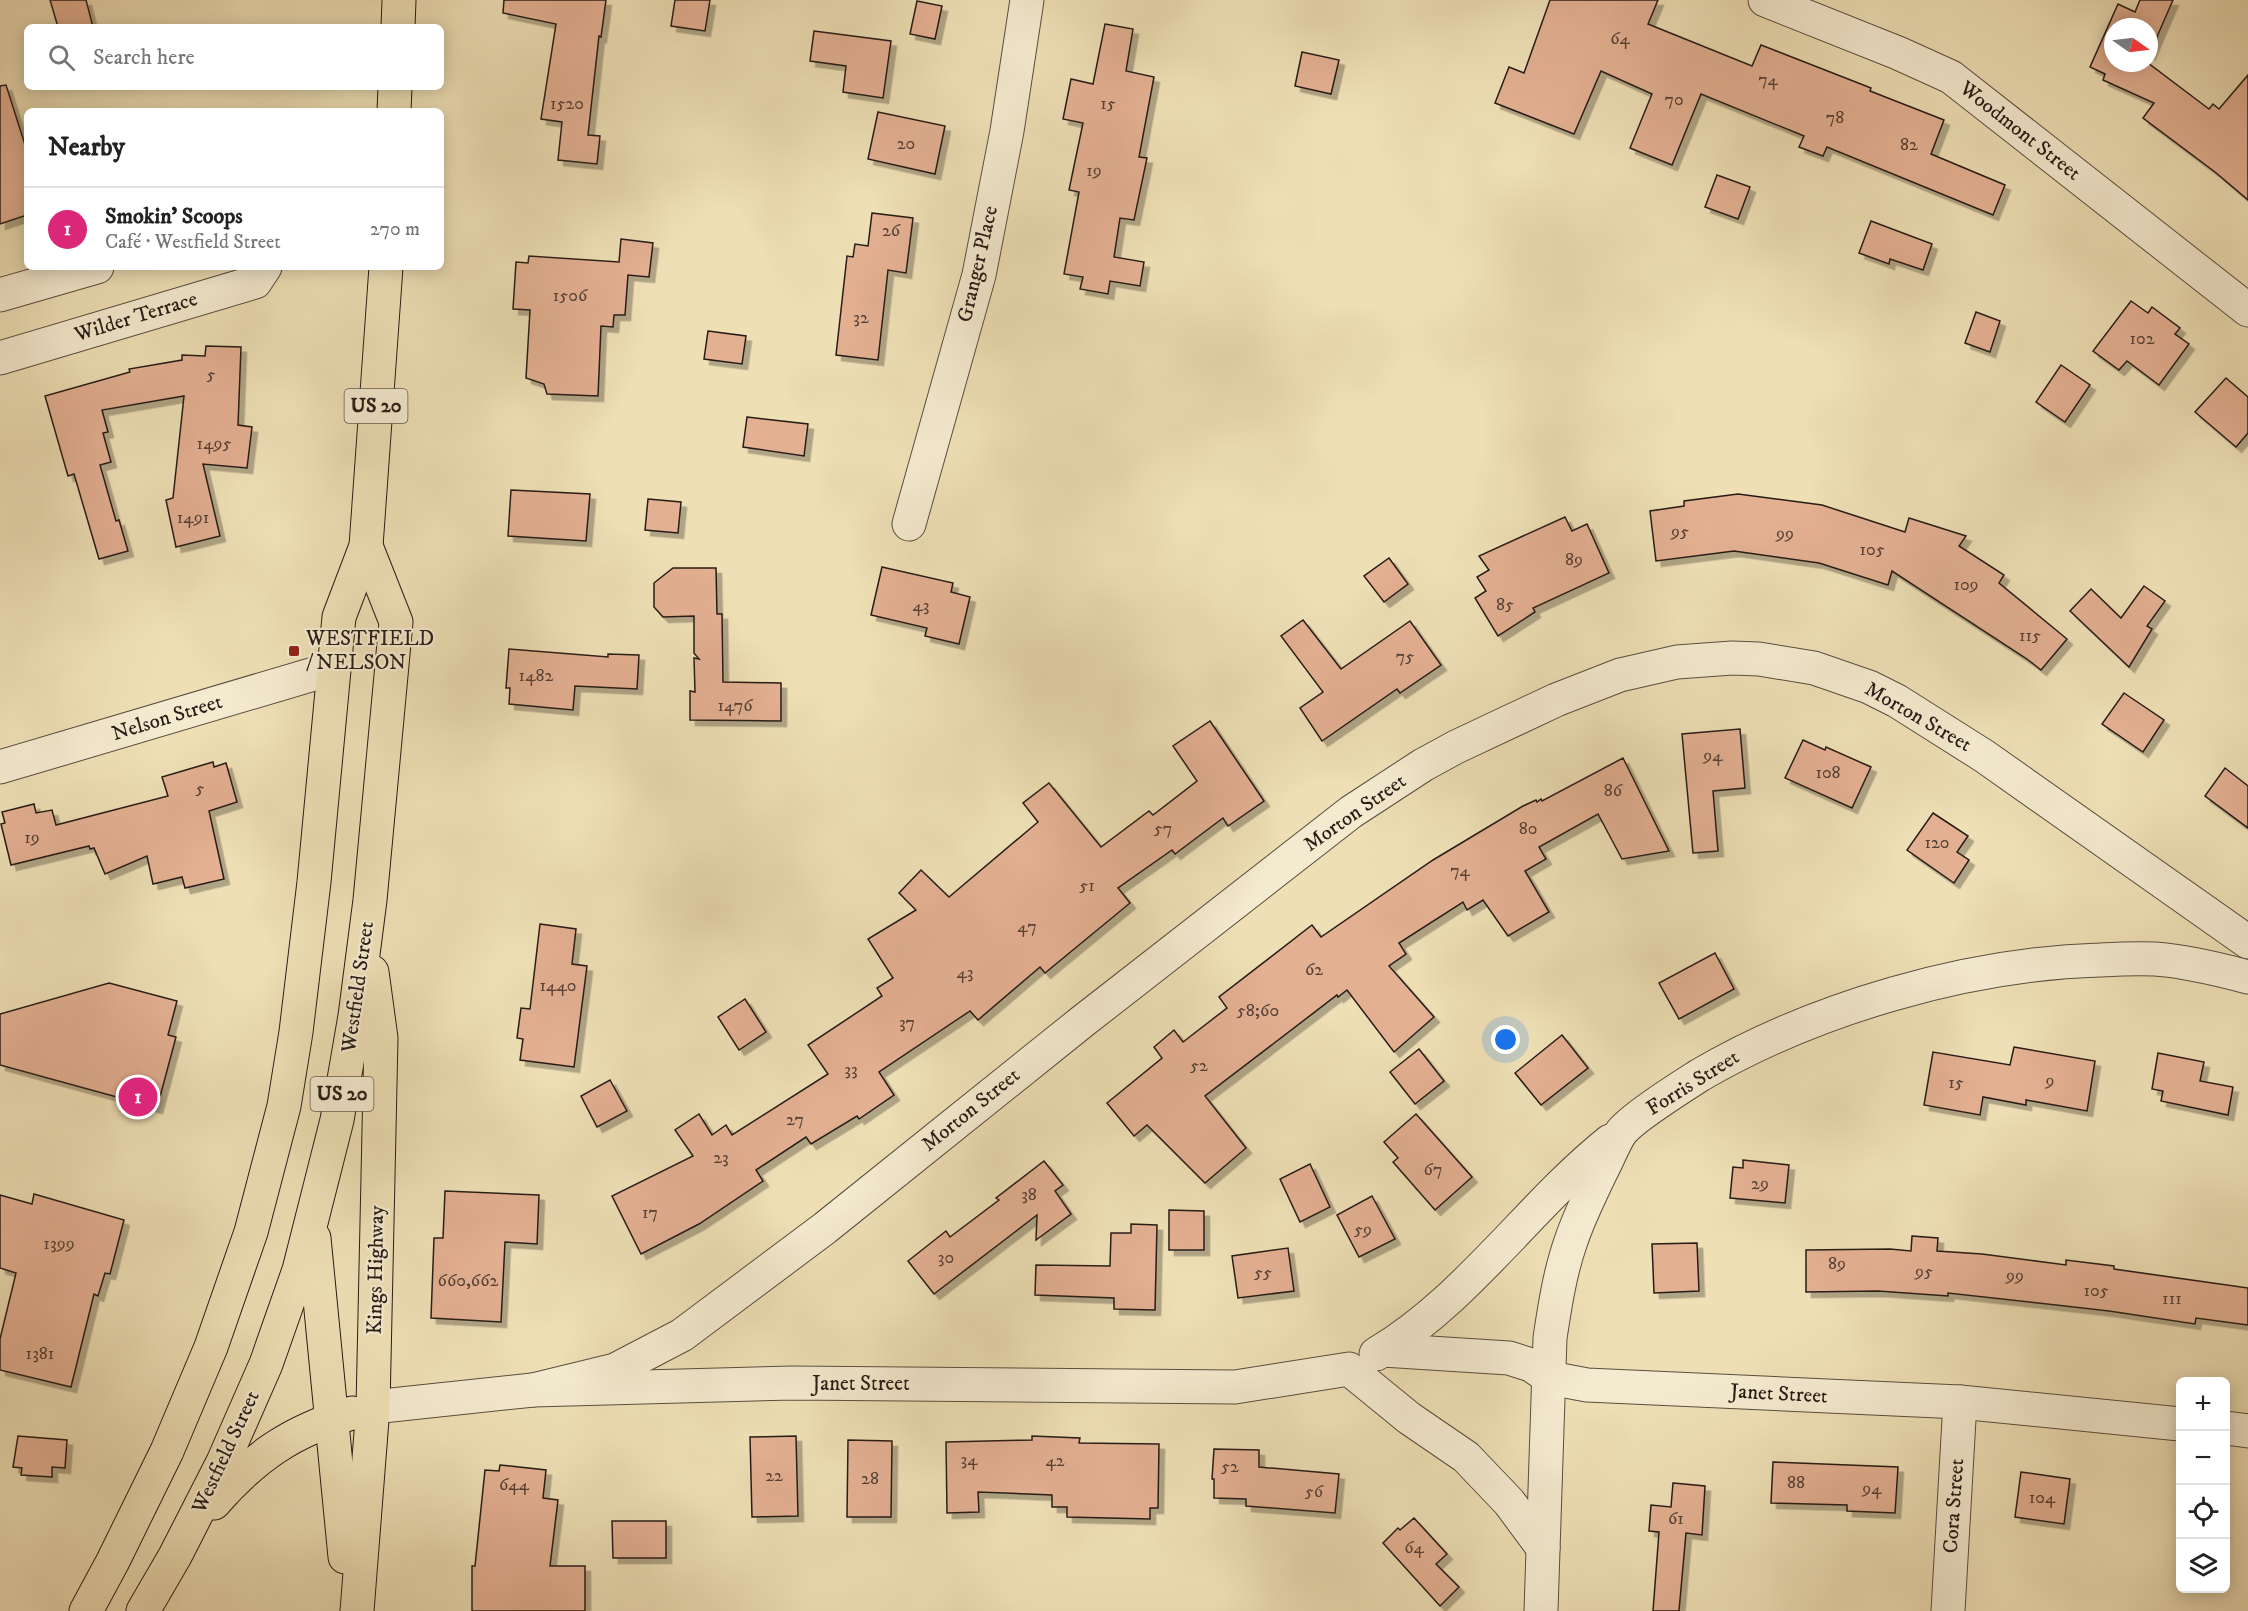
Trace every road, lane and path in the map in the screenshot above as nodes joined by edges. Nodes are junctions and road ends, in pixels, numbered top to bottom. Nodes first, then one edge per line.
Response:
1 (399, 0) edge
2 (1027, 0) edge
3 (1765, 0) edge
4 (398, 24) edge
5 (395, 90) edge
6 (394, 108) edge
7 (87, 270) edge
8 (263, 270) edge
9 (386, 270) edge
10 (0, 295) edge
11 (2248, 310) edge
12 (0, 358) edge
13 (909, 524) dead end
14 (366, 546) junction
15 (334, 668) junction
16 (0, 767) edge
17 (366, 930) junction
18 (2247, 938) edge
19 (2248, 976) edge
20 (1621, 1132) junction
21 (312, 1222) junction
22 (1383, 1350) junction
23 (1349, 1369) junction
24 (1550, 1378) junction
25 (533, 1390) junction
26 (1960, 1402) junction
27 (373, 1407) junction
28 (333, 1419) junction
29 (2176, 1424) edge
30 (2230, 1429) edge
31 (2248, 1431) edge
32 (186, 1533) junction
33 (1544, 1548) junction
34 (86, 1611) edge
35 (143, 1611) edge
36 (350, 1611) edge
37 (357, 1611) edge
38 (1541, 1611) edge
39 (1948, 1611) edge

1 - 4 main road
2 - 13 street, Granger Place
3 - 11 street, Woodmont Street
5 - 6 main road
7 - 10 street
8 - 12 street, Wilder Terrace
9 - 14 main road, Westfield Street / US 20
14 - 15 main road, Westfield Street / US 20
14 - 17 main road, Westfield Street / US 20
15 - 16 street, Nelson Street
15 - 34 main road, Westfield Street / US 20
17 - 21 main road, Westfield Street / US 20
17 - 27 main road, Kings Highway
18 - 25 street, Morton Street
19 - 20 street, Forris Street
20 - 22 street, Janet Street
20 - 24 street, Forris Street
21 - 28 main road
21 - 32 main road, Westfield Street / US 20
22 - 23 street, Janet Street
22 - 24 street, Janet Street
23 - 25 street, Janet Street
23 - 33 street
24 - 26 street, Janet Street
24 - 33 street, Forris Street
25 - 27 street, Janet Street
26 - 29 street, Janet Street
26 - 39 street, Cora Street
27 - 28 main road
27 - 37 main road, Kings Highway
28 - 32 main road
28 - 36 main road
30 - 31 street
32 - 35 main road, Westfield Street / US 20
33 - 38 street, Forris Street

